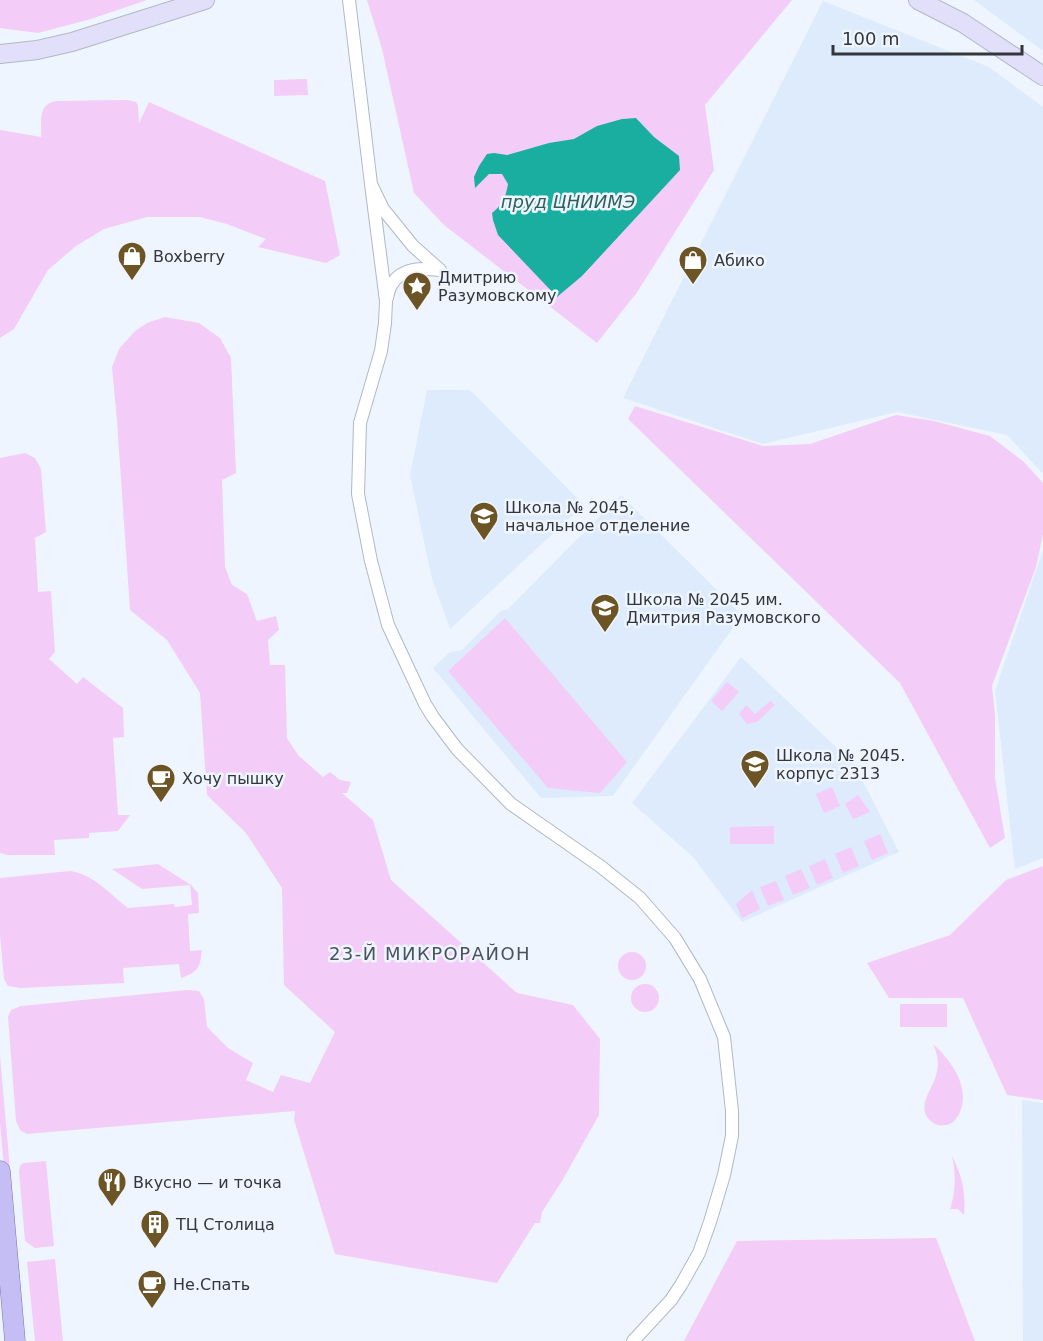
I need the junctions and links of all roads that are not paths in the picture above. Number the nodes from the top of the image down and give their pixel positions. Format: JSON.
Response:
{"nodes":[{"id":1,"x":205,"y":0,"type":"edge"},
{"id":2,"x":349,"y":0,"type":"edge"},
{"id":3,"x":918,"y":0,"type":"edge"},
{"id":4,"x":0,"y":54,"type":"edge"},
{"id":5,"x":1043,"y":76,"type":"edge"},
{"id":6,"x":371,"y":184,"type":"junction"},
{"id":7,"x":386,"y":301,"type":"junction"},
{"id":8,"x":0,"y":1171,"type":"edge"},
{"id":9,"x":15,"y":1341,"type":"edge"},
{"id":10,"x":633,"y":1341,"type":"edge"}],
"edges":[{"from":1,"to":4,"type":"street"},
{"from":2,"to":6,"type":"street"},
{"from":3,"to":5,"type":"street"},
{"from":6,"to":7,"type":"street"},
{"from":6,"to":7,"type":"street"},
{"from":7,"to":10,"type":"street"},
{"from":8,"to":9,"type":"main road"}]}
